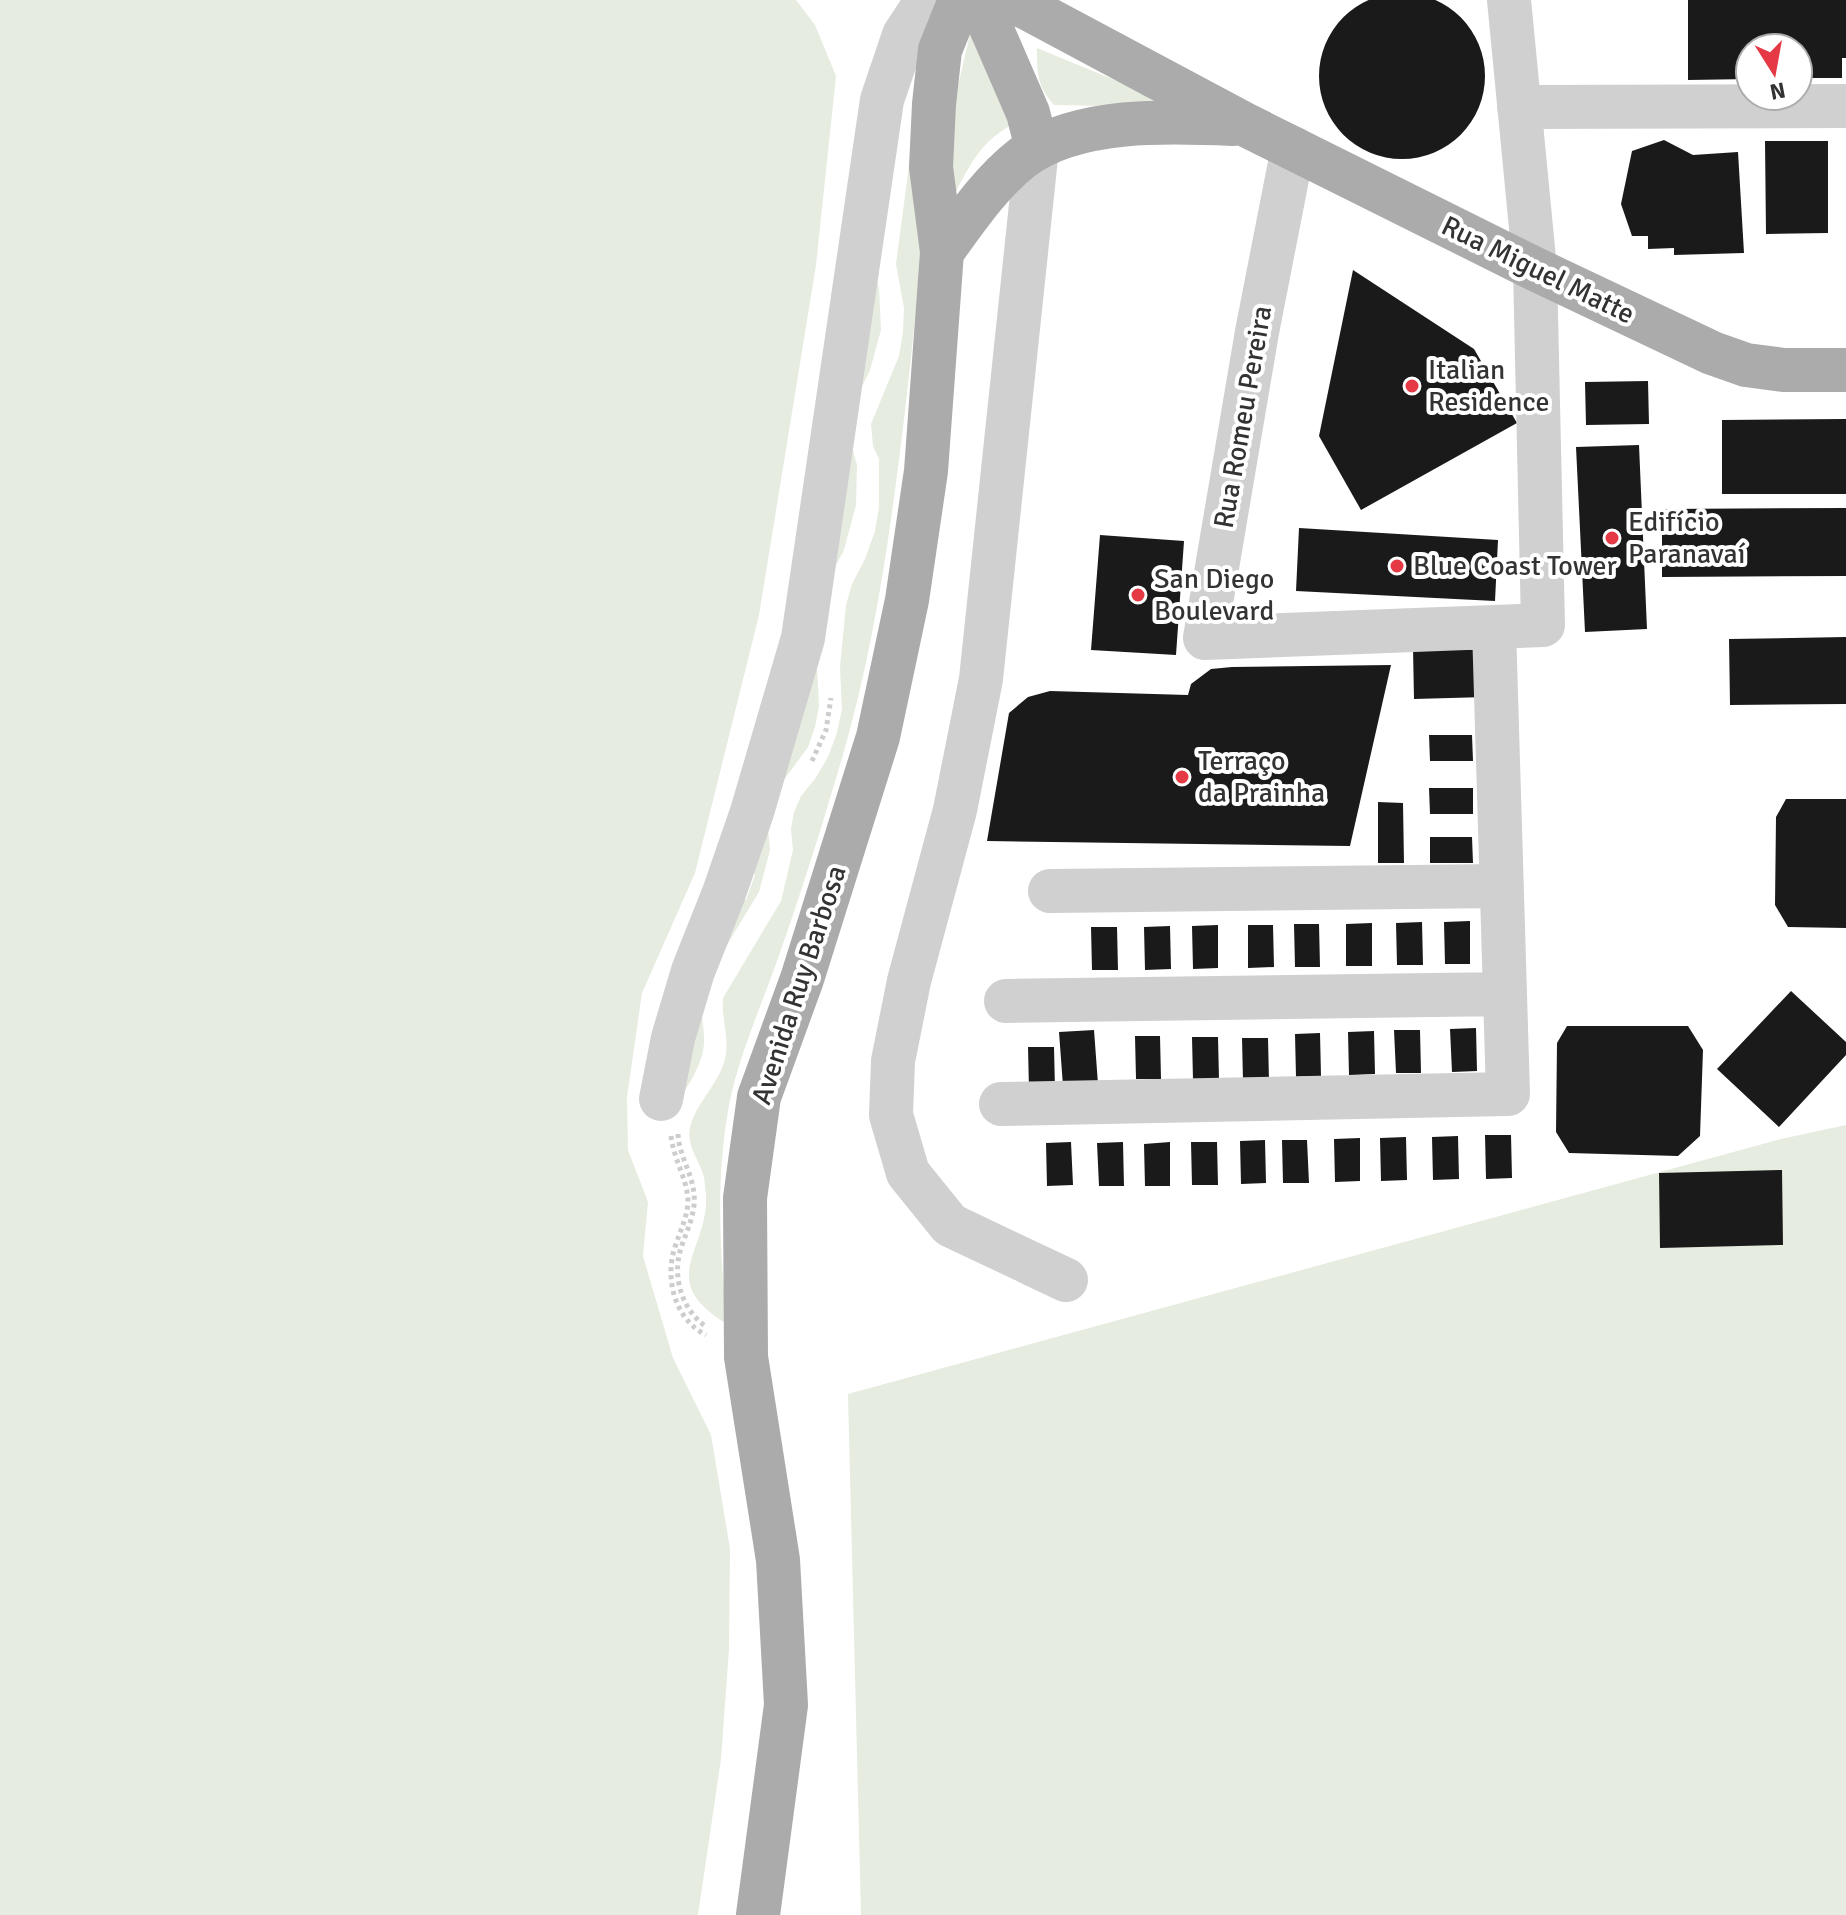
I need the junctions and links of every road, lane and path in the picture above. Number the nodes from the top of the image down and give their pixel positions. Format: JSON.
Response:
{"nodes":[{"id":1,"x":927,"y":0,"type":"edge"},
{"id":2,"x":960,"y":0,"type":"edge"},
{"id":3,"x":979,"y":0,"type":"edge"},
{"id":4,"x":1012,"y":0,"type":"edge"},
{"id":5,"x":1509,"y":0,"type":"edge"},
{"id":6,"x":1846,"y":106,"type":"edge"},
{"id":7,"x":1519,"y":107,"type":"junction"},
{"id":8,"x":1244,"y":124,"type":"junction"},
{"id":9,"x":1037,"y":148,"type":"junction"},
{"id":10,"x":1293,"y":148,"type":"junction"},
{"id":11,"x":942,"y":252,"type":"junction"},
{"id":12,"x":1535,"y":269,"type":"junction"},
{"id":13,"x":1846,"y":370,"type":"edge"},
{"id":14,"x":1494,"y":628,"type":"junction"},
{"id":15,"x":1502,"y":886,"type":"junction"},
{"id":16,"x":1050,"y":891,"type":"dead end"},
{"id":17,"x":1505,"y":994,"type":"junction"},
{"id":18,"x":1006,"y":1001,"type":"dead end"},
{"id":19,"x":661,"y":1099,"type":"dead end"},
{"id":20,"x":1001,"y":1104,"type":"dead end"},
{"id":21,"x":1066,"y":1280,"type":"dead end"},
{"id":22,"x":758,"y":1915,"type":"edge"}],
"edges":[{"from":1,"to":19,"type":"street"},
{"from":2,"to":11,"type":"main road","name":"Avenida Ruy Barbosa"},
{"from":3,"to":9,"type":"main road"},
{"from":4,"to":8,"type":"main road","name":"Rua Miguel Matte"},
{"from":5,"to":7,"type":"street"},
{"from":6,"to":7,"type":"street"},
{"from":7,"to":12,"type":"street"},
{"from":8,"to":9,"type":"main road","name":"Rua Miguel Matte"},
{"from":8,"to":10,"type":"main road","name":"Rua Miguel Matte"},
{"from":9,"to":11,"type":"main road"},
{"from":9,"to":21,"type":"street"},
{"from":10,"to":12,"type":"main road","name":"Rua Miguel Matte"},
{"from":10,"to":14,"type":"street","name":"Rua Romeu Pereira"},
{"from":11,"to":22,"type":"main road","name":"Avenida Ruy Barbosa"},
{"from":12,"to":13,"type":"main road","name":"Rua Miguel Matte"},
{"from":12,"to":14,"type":"street","name":"Rua Romeu Pereira"},
{"from":14,"to":15,"type":"street"},
{"from":15,"to":16,"type":"street"},
{"from":15,"to":17,"type":"street"},
{"from":17,"to":18,"type":"street"},
{"from":17,"to":20,"type":"street"}]}
